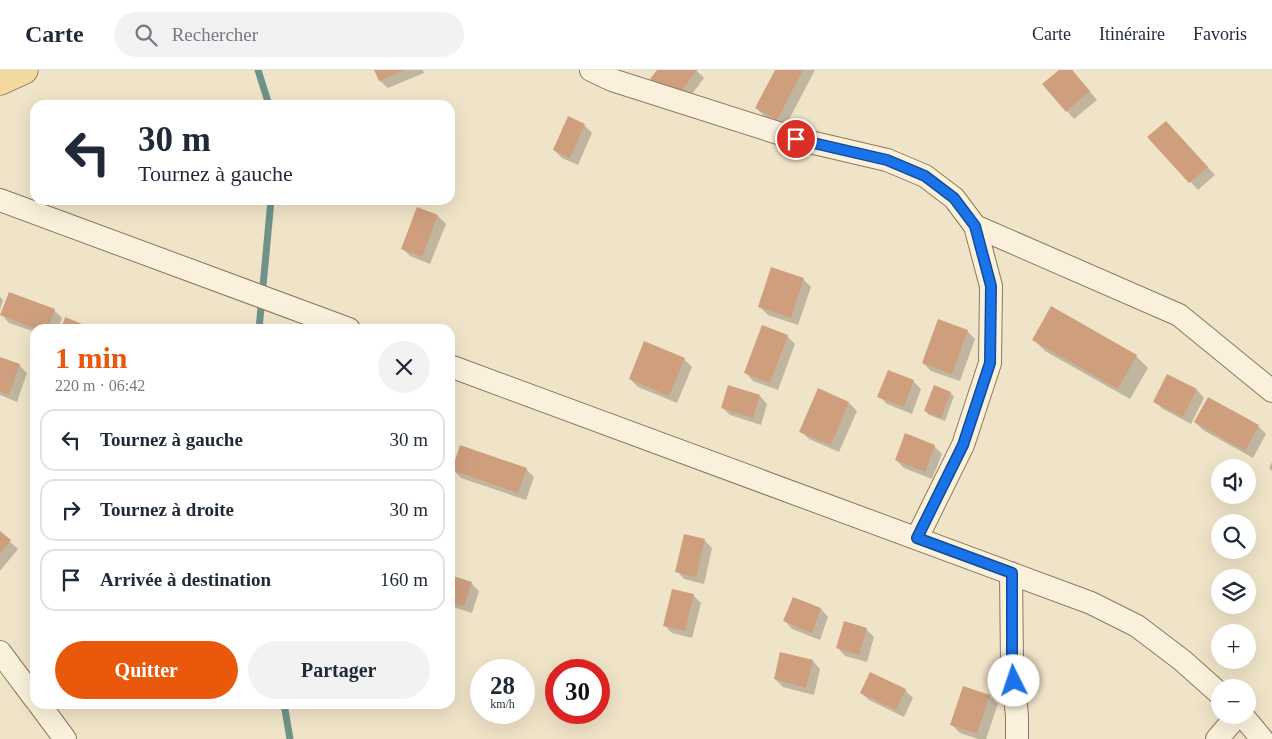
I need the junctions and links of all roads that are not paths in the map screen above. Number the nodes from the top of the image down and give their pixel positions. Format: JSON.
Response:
{"nodes":[{"id":1,"x":24,"y":70,"type":"edge"},
{"id":2,"x":591,"y":70,"type":"edge"},
{"id":3,"x":0,"y":80,"type":"edge"},
{"id":4,"x":0,"y":200,"type":"edge"},
{"id":5,"x":975,"y":226,"type":"junction"},
{"id":6,"x":335,"y":324,"type":"edge"},
{"id":7,"x":455,"y":368,"type":"edge"},
{"id":8,"x":1272,"y":391,"type":"edge"},
{"id":9,"x":917,"y":538,"type":"junction"},
{"id":10,"x":1012,"y":573,"type":"junction"},
{"id":11,"x":0,"y":652,"type":"edge"},
{"id":12,"x":1211,"y":686,"type":"edge"},
{"id":13,"x":30,"y":692,"type":"edge"},
{"id":14,"x":43,"y":709,"type":"edge"},
{"id":15,"x":1230,"y":724,"type":"edge"},
{"id":16,"x":1250,"y":724,"type":"edge"},
{"id":17,"x":64,"y":738,"type":"edge"},
{"id":18,"x":1017,"y":739,"type":"edge"},
{"id":19,"x":1217,"y":739,"type":"edge"},
{"id":20,"x":1262,"y":739,"type":"edge"}],
"edges":[{"from":1,"to":3,"type":"main road"},
{"from":2,"to":5,"type":"street"},
{"from":4,"to":6,"type":"street"},
{"from":5,"to":8,"type":"street"},
{"from":5,"to":9,"type":"street"},
{"from":7,"to":9,"type":"street"},
{"from":9,"to":10,"type":"street"},
{"from":10,"to":12,"type":"street"},
{"from":10,"to":18,"type":"street"},
{"from":11,"to":13,"type":"street"},
{"from":14,"to":17,"type":"street"},
{"from":15,"to":19,"type":"street"},
{"from":16,"to":20,"type":"street"}]}
